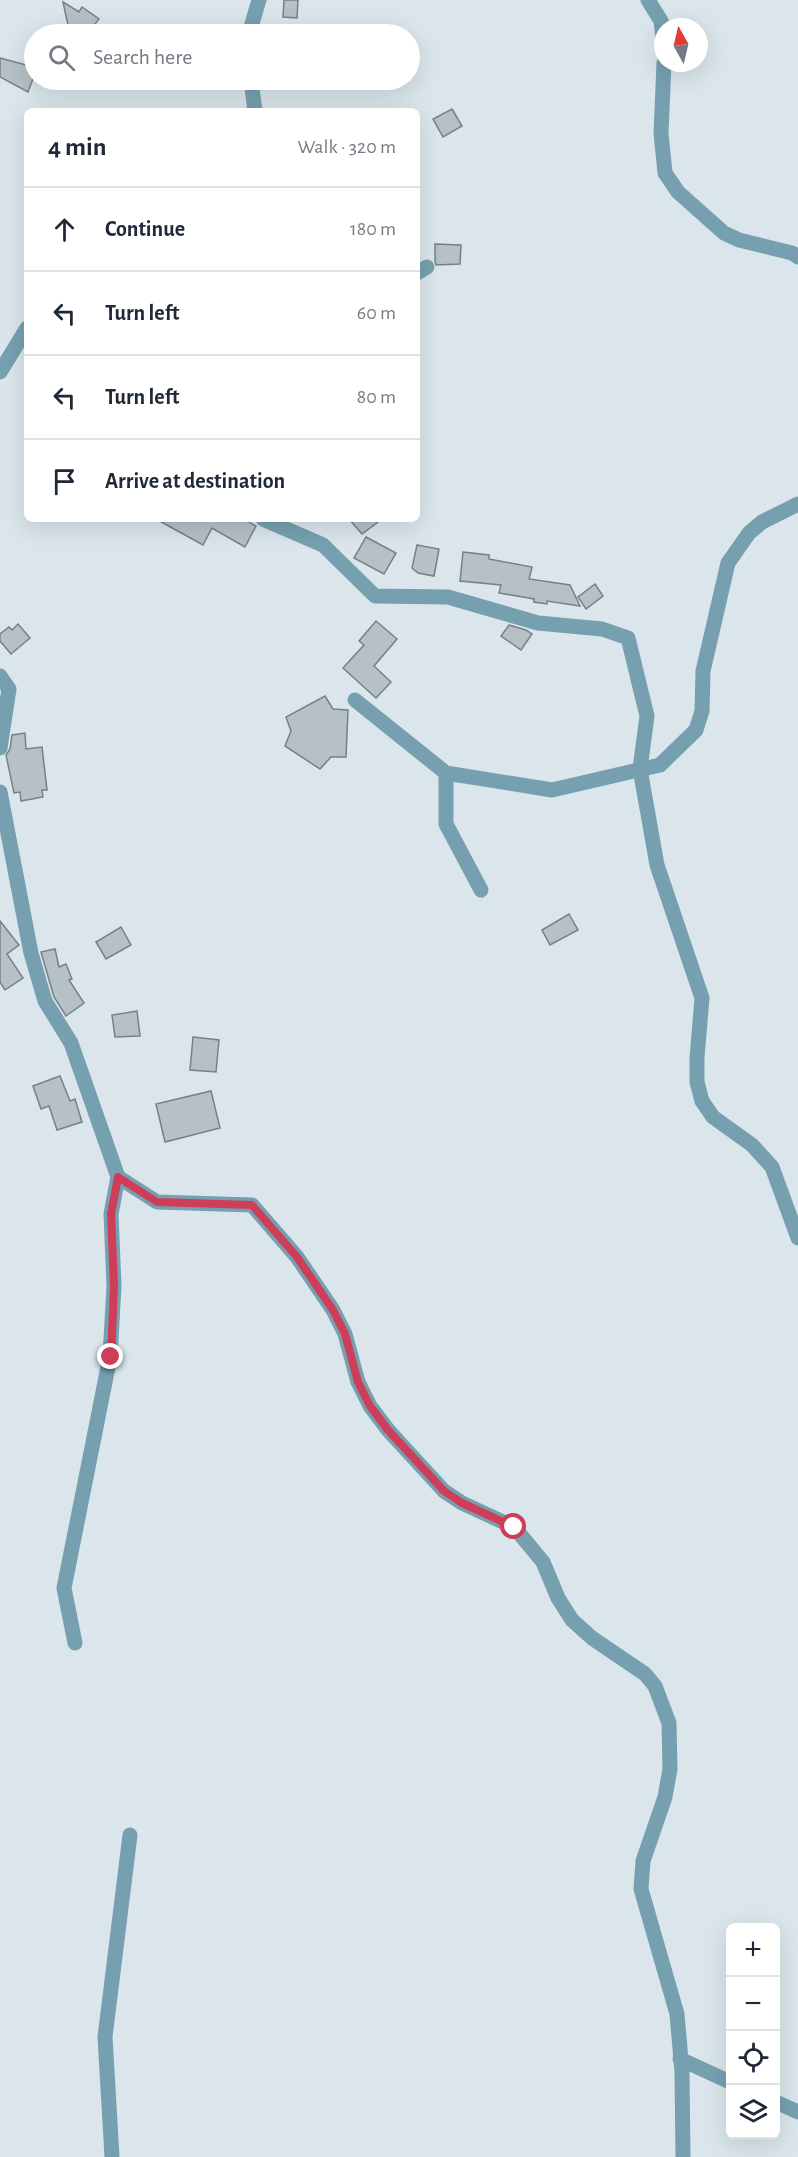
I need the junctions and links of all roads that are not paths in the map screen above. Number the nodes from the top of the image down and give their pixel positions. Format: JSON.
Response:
{"nodes":[{"id":1,"x":259,"y":0,"type":"edge"},
{"id":2,"x":648,"y":0,"type":"edge"},
{"id":3,"x":659,"y":18,"type":"edge"},
{"id":4,"x":252,"y":24,"type":"edge"},
{"id":5,"x":664,"y":72,"type":"edge"},
{"id":6,"x":252,"y":90,"type":"edge"},
{"id":7,"x":255,"y":108,"type":"edge"},
{"id":8,"x":798,"y":258,"type":"edge"},
{"id":9,"x":24,"y":333,"type":"edge"},
{"id":10,"x":0,"y":372,"type":"edge"},
{"id":11,"x":798,"y":504,"type":"edge"},
{"id":12,"x":270,"y":522,"type":"edge"},
{"id":13,"x":0,"y":676,"type":"edge"},
{"id":14,"x":355,"y":700,"type":"dead end"},
{"id":15,"x":0,"y":748,"type":"edge"},
{"id":16,"x":640,"y":769,"type":"junction"},
{"id":17,"x":446,"y":773,"type":"junction"},
{"id":18,"x":0,"y":792,"type":"edge"},
{"id":19,"x":481,"y":890,"type":"dead end"},
{"id":20,"x":118,"y":1177,"type":"junction"},
{"id":21,"x":798,"y":1238,"type":"edge"},
{"id":22,"x":75,"y":1643,"type":"dead end"},
{"id":23,"x":130,"y":1835,"type":"dead end"},
{"id":24,"x":680,"y":2059,"type":"junction"},
{"id":25,"x":726,"y":2080,"type":"edge"},
{"id":26,"x":780,"y":2104,"type":"edge"},
{"id":27,"x":798,"y":2112,"type":"edge"},
{"id":28,"x":112,"y":2157,"type":"edge"},
{"id":29,"x":683,"y":2157,"type":"edge"}],
"edges":[{"from":1,"to":4,"type":"street"},
{"from":2,"to":3,"type":"street"},
{"from":5,"to":8,"type":"street"},
{"from":6,"to":7,"type":"street"},
{"from":9,"to":10,"type":"street"},
{"from":11,"to":16,"type":"street"},
{"from":12,"to":16,"type":"street"},
{"from":13,"to":15,"type":"street"},
{"from":14,"to":17,"type":"street"},
{"from":16,"to":17,"type":"street"},
{"from":16,"to":21,"type":"street"},
{"from":17,"to":19,"type":"street"},
{"from":18,"to":20,"type":"street"},
{"from":20,"to":22,"type":"street"},
{"from":20,"to":24,"type":"street"},
{"from":23,"to":28,"type":"street"},
{"from":24,"to":25,"type":"street"},
{"from":24,"to":29,"type":"street"},
{"from":26,"to":27,"type":"street"}]}
